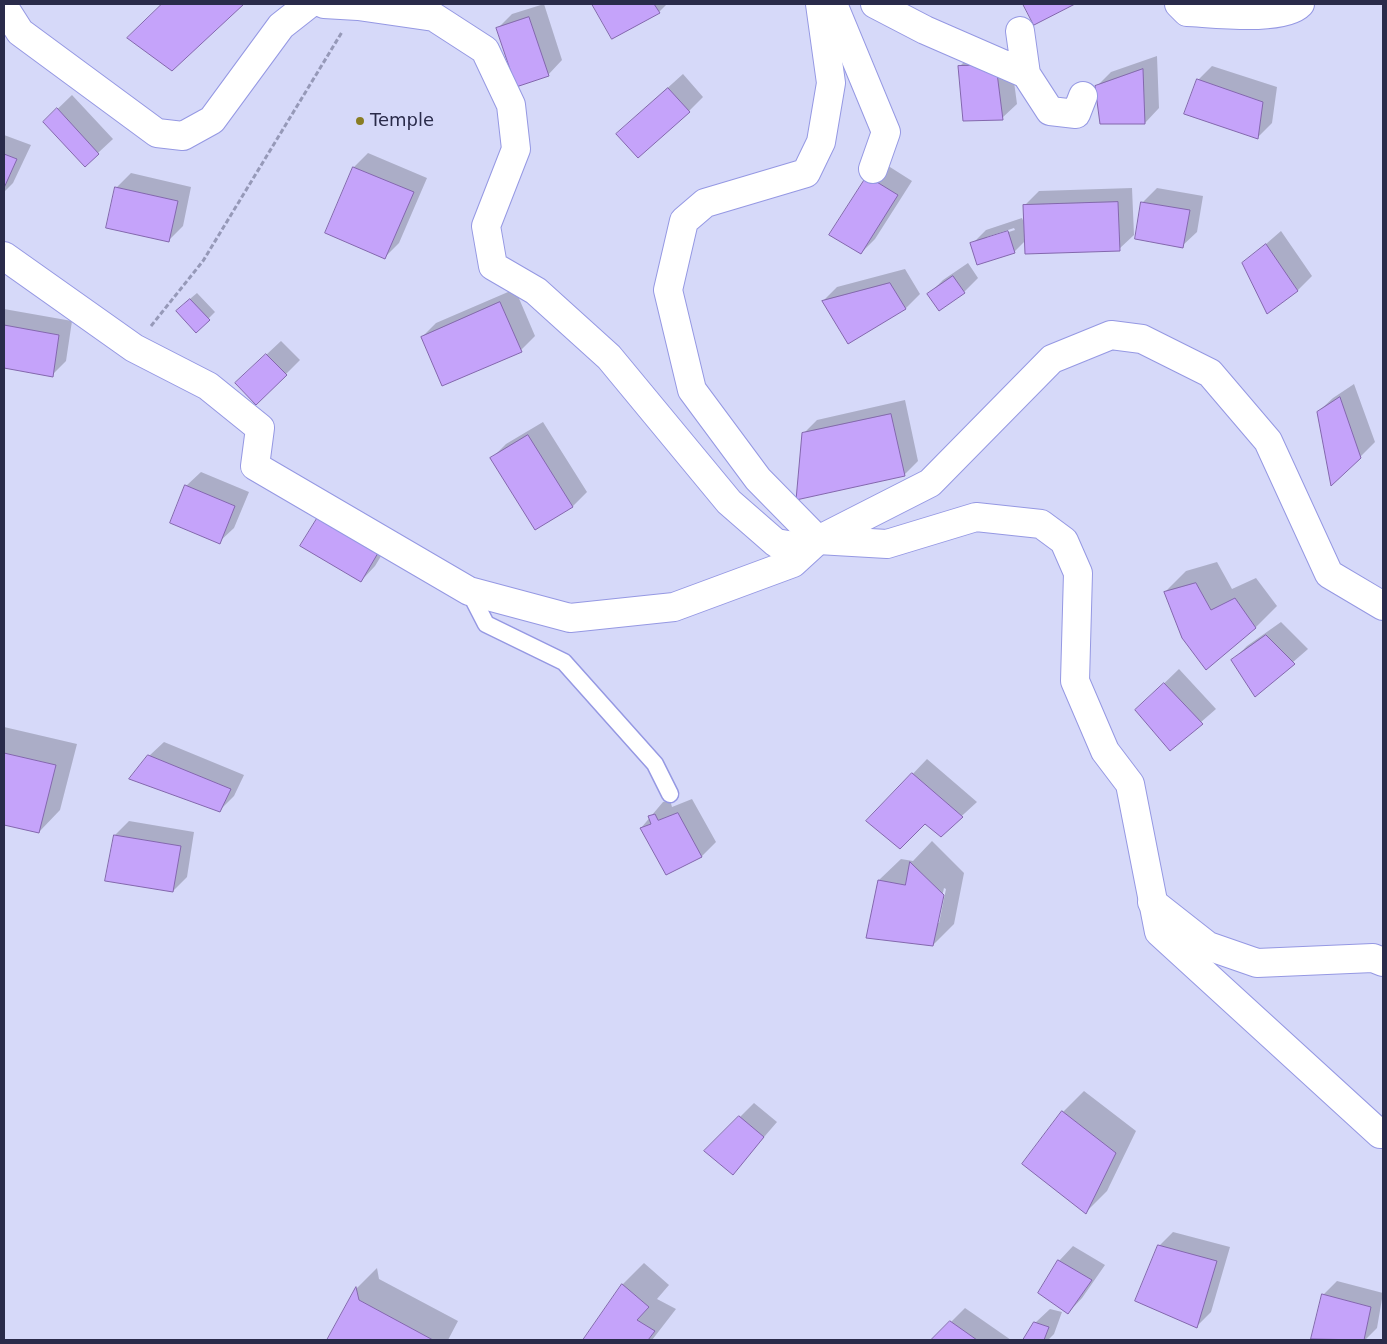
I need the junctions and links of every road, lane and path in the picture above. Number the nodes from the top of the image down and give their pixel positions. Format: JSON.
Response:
{"nodes":[{"id":1,"x":309,"y":4,"type":"edge"},
{"id":2,"x":324,"y":4,"type":"edge"},
{"id":3,"x":820,"y":4,"type":"edge"},
{"id":4,"x":833,"y":4,"type":"edge"},
{"id":5,"x":875,"y":4,"type":"edge"},
{"id":6,"x":1179,"y":4,"type":"edge"},
{"id":7,"x":1300,"y":4,"type":"edge"},
{"id":8,"x":358,"y":6,"type":"junction"},
{"id":9,"x":4,"y":7,"type":"edge"},
{"id":10,"x":1020,"y":30,"type":"dead end"},
{"id":11,"x":1026,"y":74,"type":"junction"},
{"id":12,"x":1083,"y":96,"type":"dead end"},
{"id":13,"x":873,"y":169,"type":"dead end"},
{"id":14,"x":4,"y":256,"type":"edge"},
{"id":15,"x":134,"y":348,"type":"junction"},
{"id":16,"x":818,"y":540,"type":"junction"},
{"id":17,"x":469,"y":591,"type":"junction"},
{"id":18,"x":1383,"y":606,"type":"edge"},
{"id":19,"x":670,"y":794,"type":"dead end"},
{"id":20,"x":1152,"y":902,"type":"junction"},
{"id":21,"x":1383,"y":962,"type":"edge"},
{"id":22,"x":1383,"y":1134,"type":"edge"}],
"edges":[{"from":1,"to":9,"type":"street"},
{"from":2,"to":8,"type":"street"},
{"from":3,"to":16,"type":"street"},
{"from":4,"to":13,"type":"street"},
{"from":5,"to":11,"type":"street"},
{"from":6,"to":7,"type":"street"},
{"from":8,"to":15,"type":"path"},
{"from":8,"to":16,"type":"street"},
{"from":10,"to":11,"type":"street"},
{"from":11,"to":12,"type":"street"},
{"from":14,"to":15,"type":"street"},
{"from":15,"to":17,"type":"street"},
{"from":16,"to":17,"type":"street"},
{"from":16,"to":18,"type":"street"},
{"from":16,"to":20,"type":"street"},
{"from":17,"to":19,"type":"lane"},
{"from":20,"to":21,"type":"street"},
{"from":20,"to":22,"type":"street"}]}
